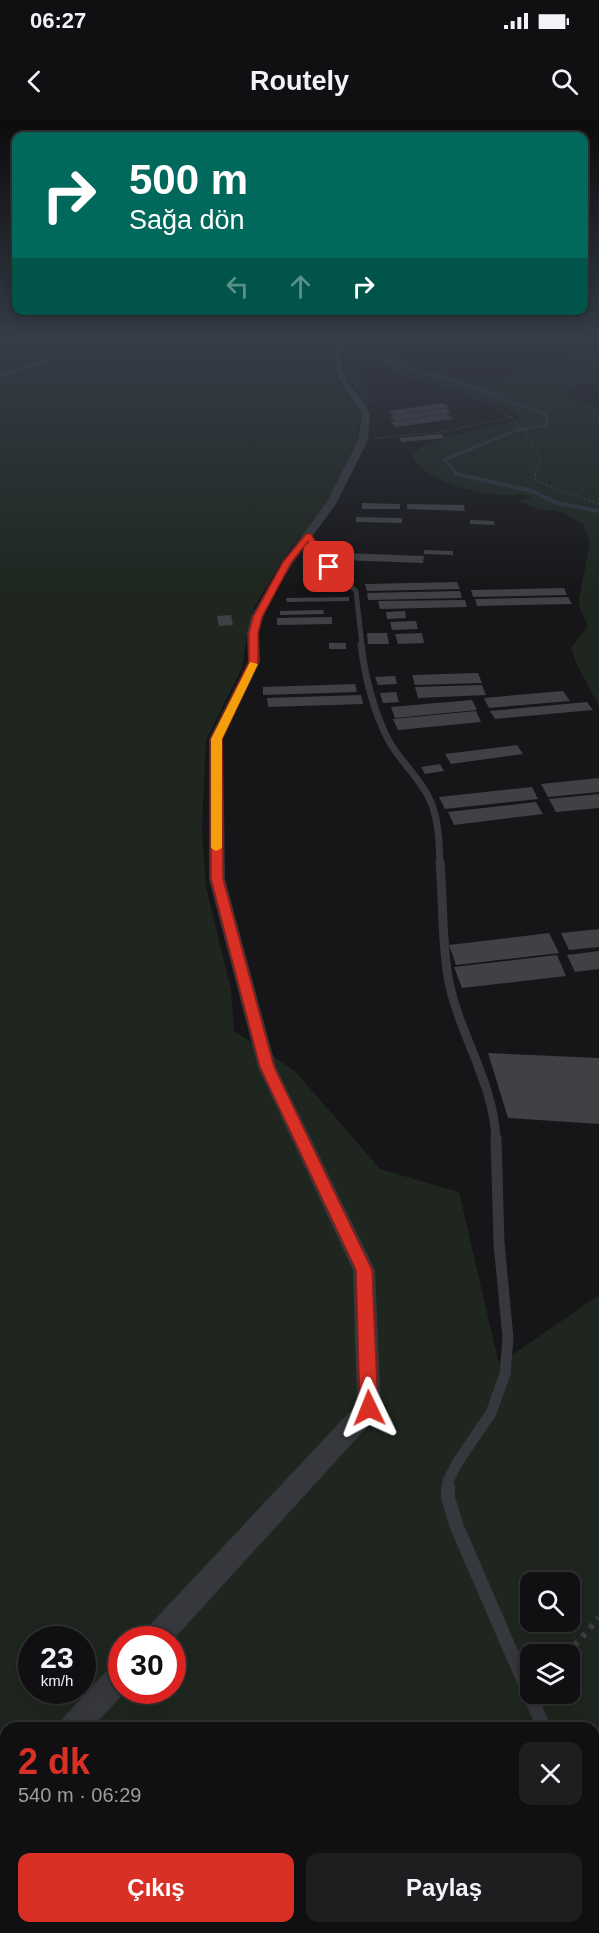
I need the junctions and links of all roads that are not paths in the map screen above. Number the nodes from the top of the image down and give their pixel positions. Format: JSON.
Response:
{"nodes":[{"id":1,"x":365,"y":424,"type":"edge"},
{"id":2,"x":309,"y":536,"type":"junction"},
{"id":3,"x":168,"y":1626,"type":"edge"},
{"id":4,"x":108,"y":1691,"type":"edge"},
{"id":5,"x":79,"y":1722,"type":"edge"},
{"id":6,"x":541,"y":1722,"type":"edge"}],
"edges":[{"from":1,"to":2,"type":"street"},
{"from":2,"to":3,"type":"street"},
{"from":2,"to":6,"type":"lane"},
{"from":4,"to":5,"type":"street"}]}
